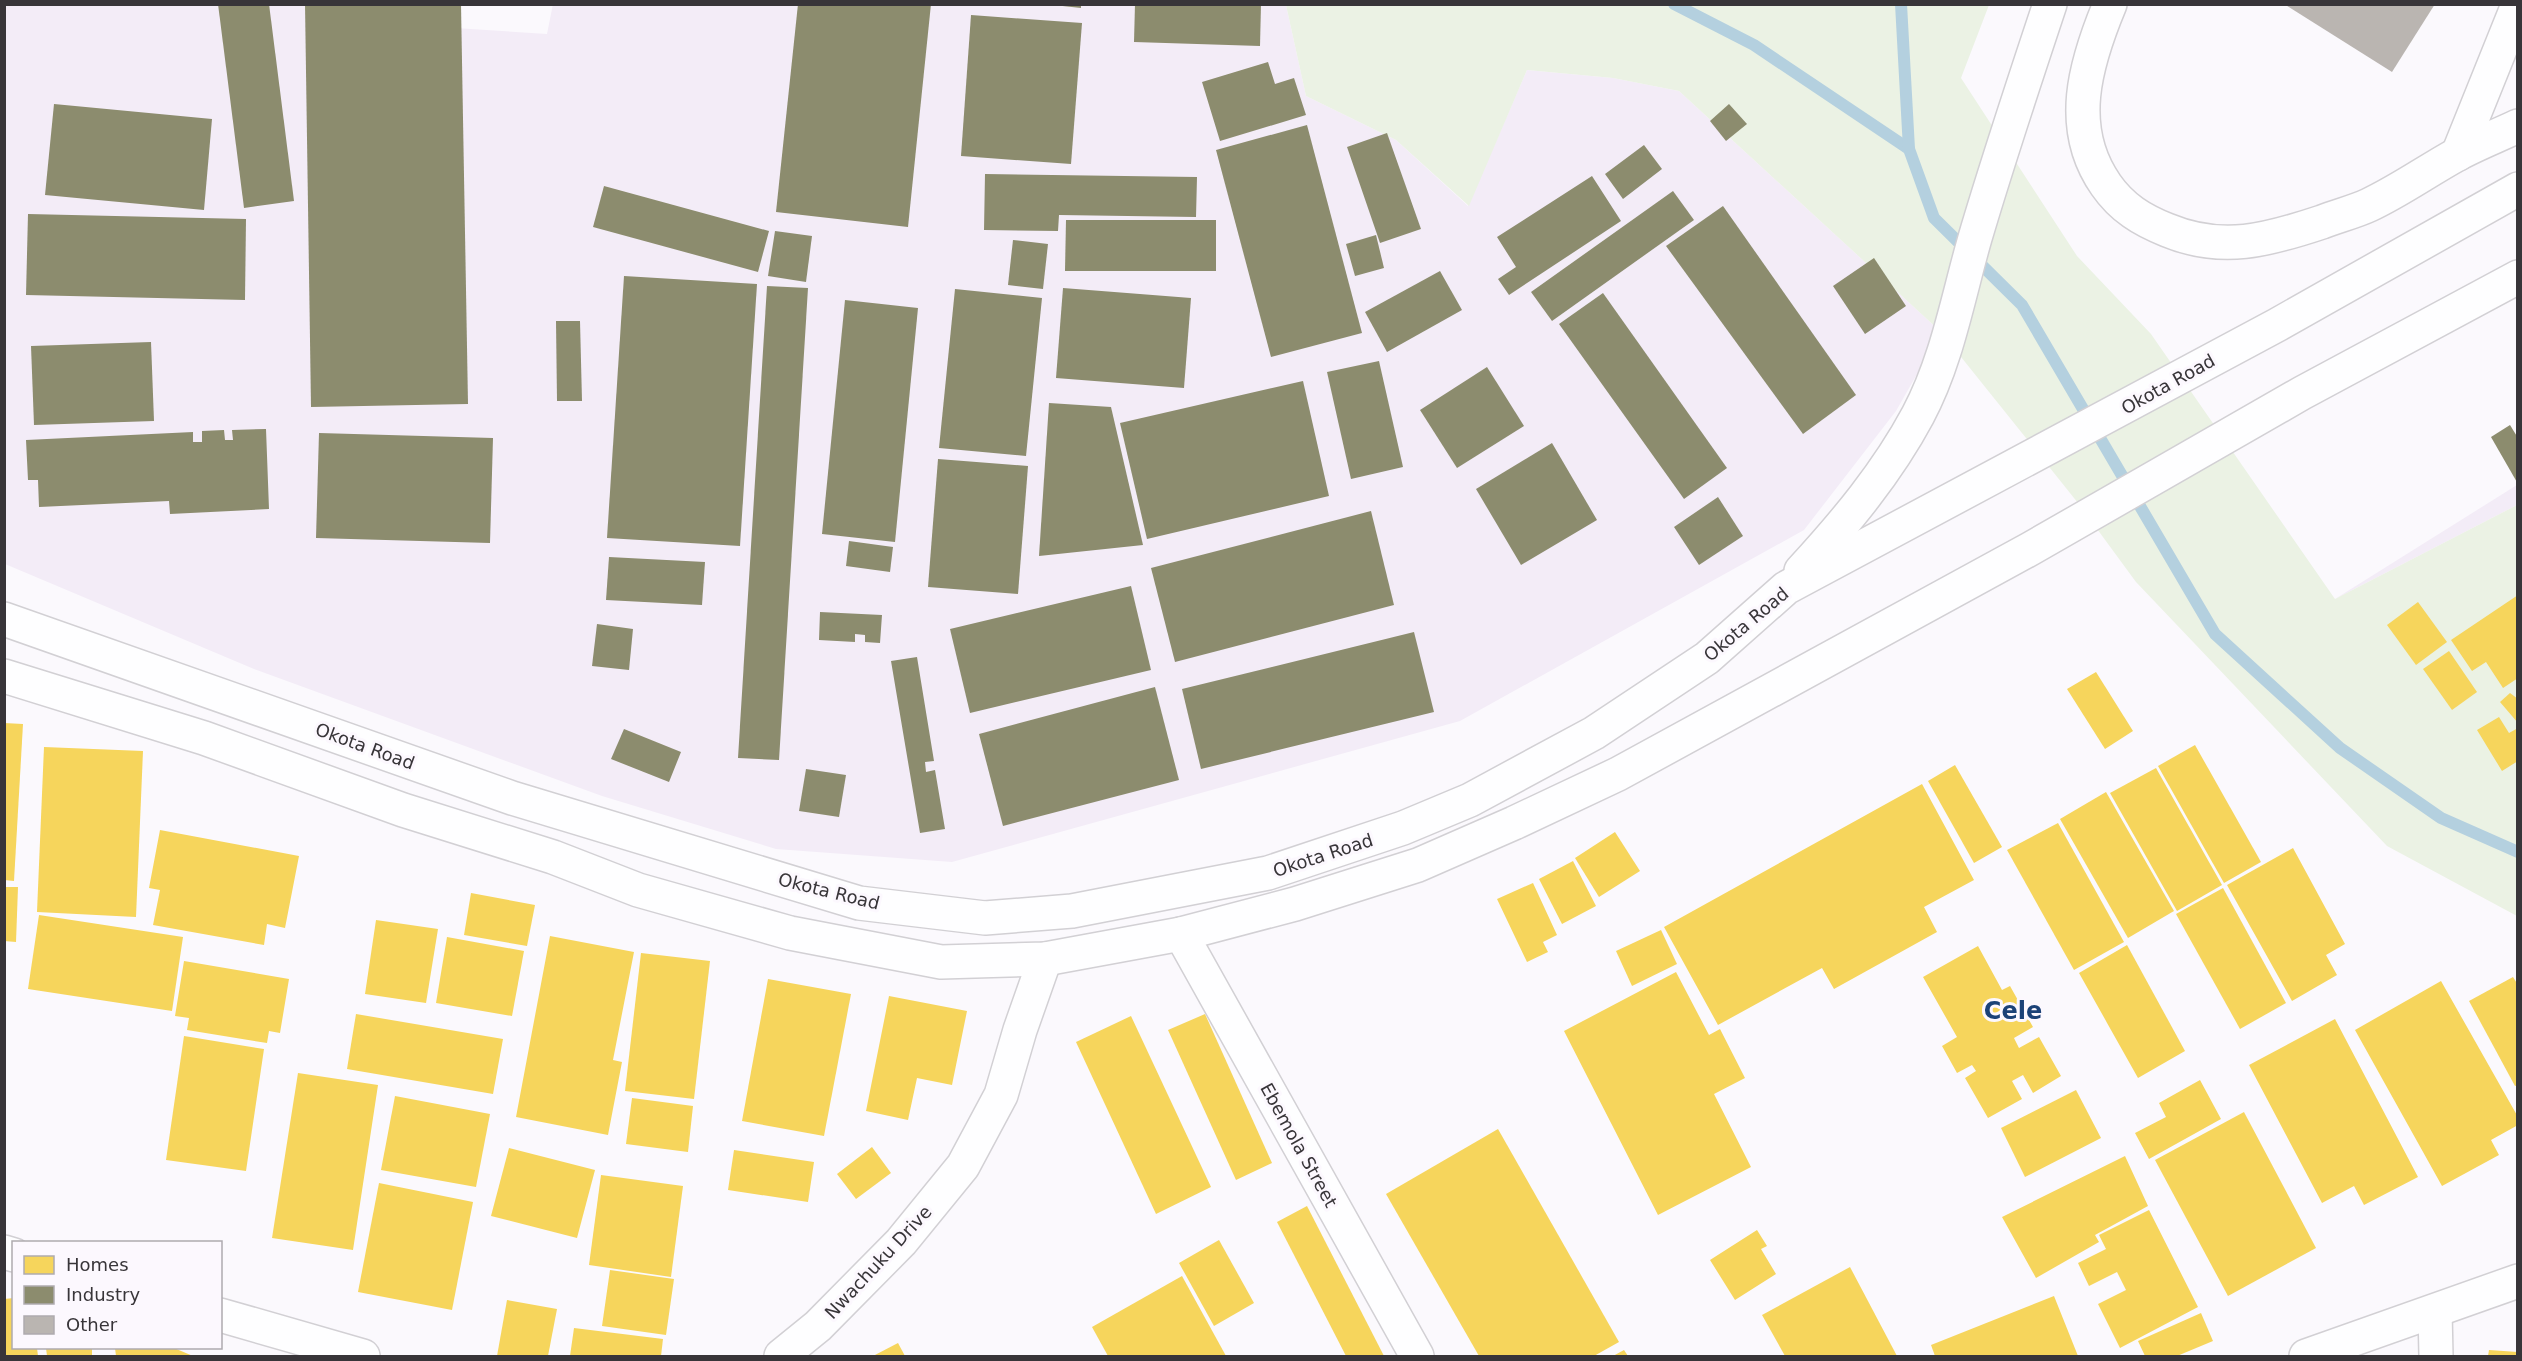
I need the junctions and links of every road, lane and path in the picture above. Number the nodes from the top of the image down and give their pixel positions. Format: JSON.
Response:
{"nodes":[{"id":1,"x":2050,"y":4,"type":"edge"},
{"id":2,"x":2110,"y":4,"type":"edge"},
{"id":3,"x":2517,"y":5,"type":"edge"},
{"id":4,"x":2517,"y":126,"type":"edge"},
{"id":5,"x":2458,"y":154,"type":"junction"},
{"id":6,"x":2517,"y":189,"type":"edge"},
{"id":7,"x":2517,"y":277,"type":"edge"},
{"id":8,"x":1786,"y":588,"type":"junction"},
{"id":9,"x":4,"y":619,"type":"edge"},
{"id":10,"x":4,"y":676,"type":"edge"},
{"id":11,"x":217,"y":694,"type":"junction"},
{"id":12,"x":1594,"y":733,"type":"junction"},
{"id":13,"x":204,"y":738,"type":"junction"},
{"id":14,"x":1618,"y":774,"type":"junction"},
{"id":15,"x":1181,"y":934,"type":"junction"},
{"id":16,"x":1045,"y":959,"type":"junction"},
{"id":17,"x":2517,"y":1281,"type":"edge"},
{"id":18,"x":2435,"y":1311,"type":"junction"},
{"id":19,"x":222,"y":1316,"type":"edge"},
{"id":20,"x":363,"y":1356,"type":"edge"},
{"id":21,"x":781,"y":1356,"type":"edge"},
{"id":22,"x":1417,"y":1356,"type":"edge"},
{"id":23,"x":2306,"y":1356,"type":"edge"},
{"id":24,"x":2436,"y":1356,"type":"edge"}],
"edges":[{"from":1,"to":8,"type":"main road"},
{"from":2,"to":5,"type":"main road"},
{"from":3,"to":5,"type":"main road"},
{"from":4,"to":5,"type":"main road"},
{"from":6,"to":8,"type":"main road","name":"Okota Road"},
{"from":7,"to":14,"type":"main road","name":"Okota Road"},
{"from":8,"to":12,"type":"main road","name":"Okota Road"},
{"from":9,"to":11,"type":"main road","name":"Okota Road"},
{"from":10,"to":13,"type":"main road","name":"Okota Road"},
{"from":11,"to":12,"type":"main road","name":"Okota Road"},
{"from":11,"to":13,"type":"main road"},
{"from":12,"to":14,"type":"main road"},
{"from":13,"to":16,"type":"main road","name":"Okota Road"},
{"from":14,"to":15,"type":"main road","name":"Okota Road"},
{"from":15,"to":16,"type":"main road","name":"Okota Road"},
{"from":15,"to":22,"type":"main road","name":"Ebemola Street"},
{"from":16,"to":21,"type":"main road","name":"Nwachuku Drive"},
{"from":17,"to":18,"type":"main road"},
{"from":18,"to":23,"type":"main road"},
{"from":18,"to":24,"type":"main road"},
{"from":19,"to":20,"type":"main road"}]}
